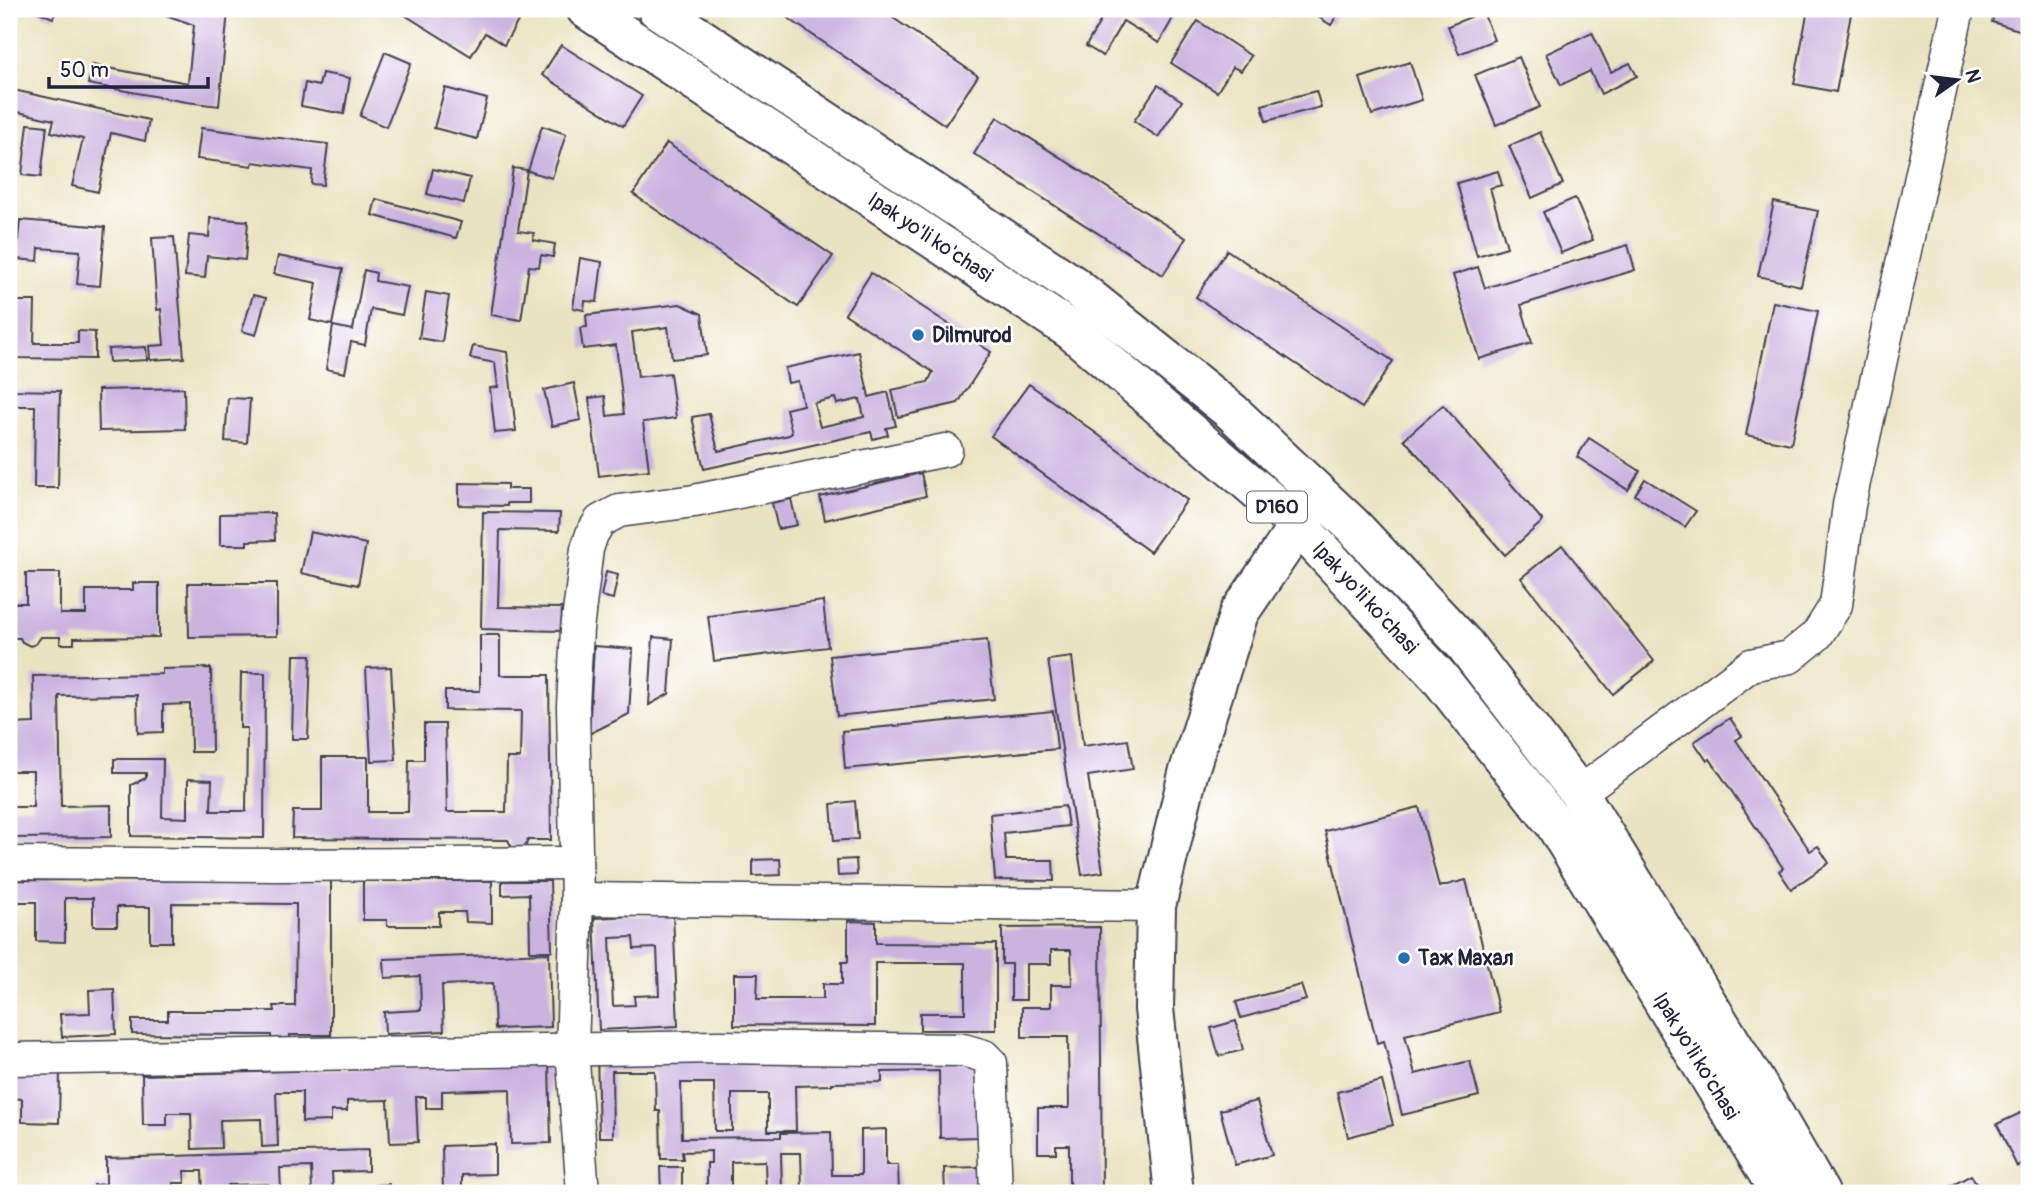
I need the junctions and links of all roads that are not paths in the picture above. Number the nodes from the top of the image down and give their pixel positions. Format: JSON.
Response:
{"nodes":[{"id":1,"x":586,"y":9,"type":"edge"},
{"id":2,"x":657,"y":9,"type":"edge"},
{"id":3,"x":1958,"y":9,"type":"edge"},
{"id":4,"x":946,"y":450,"type":"dead end"},
{"id":5,"x":1309,"y":510,"type":"junction"},
{"id":6,"x":1579,"y":793,"type":"junction"},
{"id":7,"x":9,"y":863,"type":"edge"},
{"id":8,"x":575,"y":863,"type":"junction"},
{"id":9,"x":577,"y":899,"type":"junction"},
{"id":10,"x":1156,"y":906,"type":"junction"},
{"id":11,"x":572,"y":1049,"type":"junction"},
{"id":12,"x":9,"y":1059,"type":"edge"},
{"id":13,"x":583,"y":1193,"type":"edge"},
{"id":14,"x":996,"y":1193,"type":"edge"},
{"id":15,"x":1174,"y":1193,"type":"edge"},
{"id":16,"x":1780,"y":1193,"type":"edge"},
{"id":17,"x":1820,"y":1193,"type":"edge"}],
"edges":[{"from":1,"to":5,"type":"main road","name":"Ipak yo'li ko'chasi","number":"D160"},
{"from":2,"to":5,"type":"main road","name":"Ipak yo'li ko'chasi","number":"D160"},
{"from":3,"to":6,"type":"street"},
{"from":4,"to":8,"type":"street"},
{"from":5,"to":6,"type":"main road","name":"Ipak yo'li ko'chasi","number":"D160"},
{"from":5,"to":10,"type":"main road"},
{"from":5,"to":16,"type":"main road","name":"Ipak yo'li ko'chasi","number":"D160"},
{"from":6,"to":17,"type":"main road","name":"Ipak yo'li ko'chasi","number":"D160"},
{"from":7,"to":8,"type":"street"},
{"from":8,"to":9,"type":"street"},
{"from":9,"to":10,"type":"street"},
{"from":9,"to":11,"type":"street"},
{"from":10,"to":15,"type":"main road"},
{"from":11,"to":12,"type":"street"},
{"from":11,"to":13,"type":"street"},
{"from":11,"to":14,"type":"street"}]}
